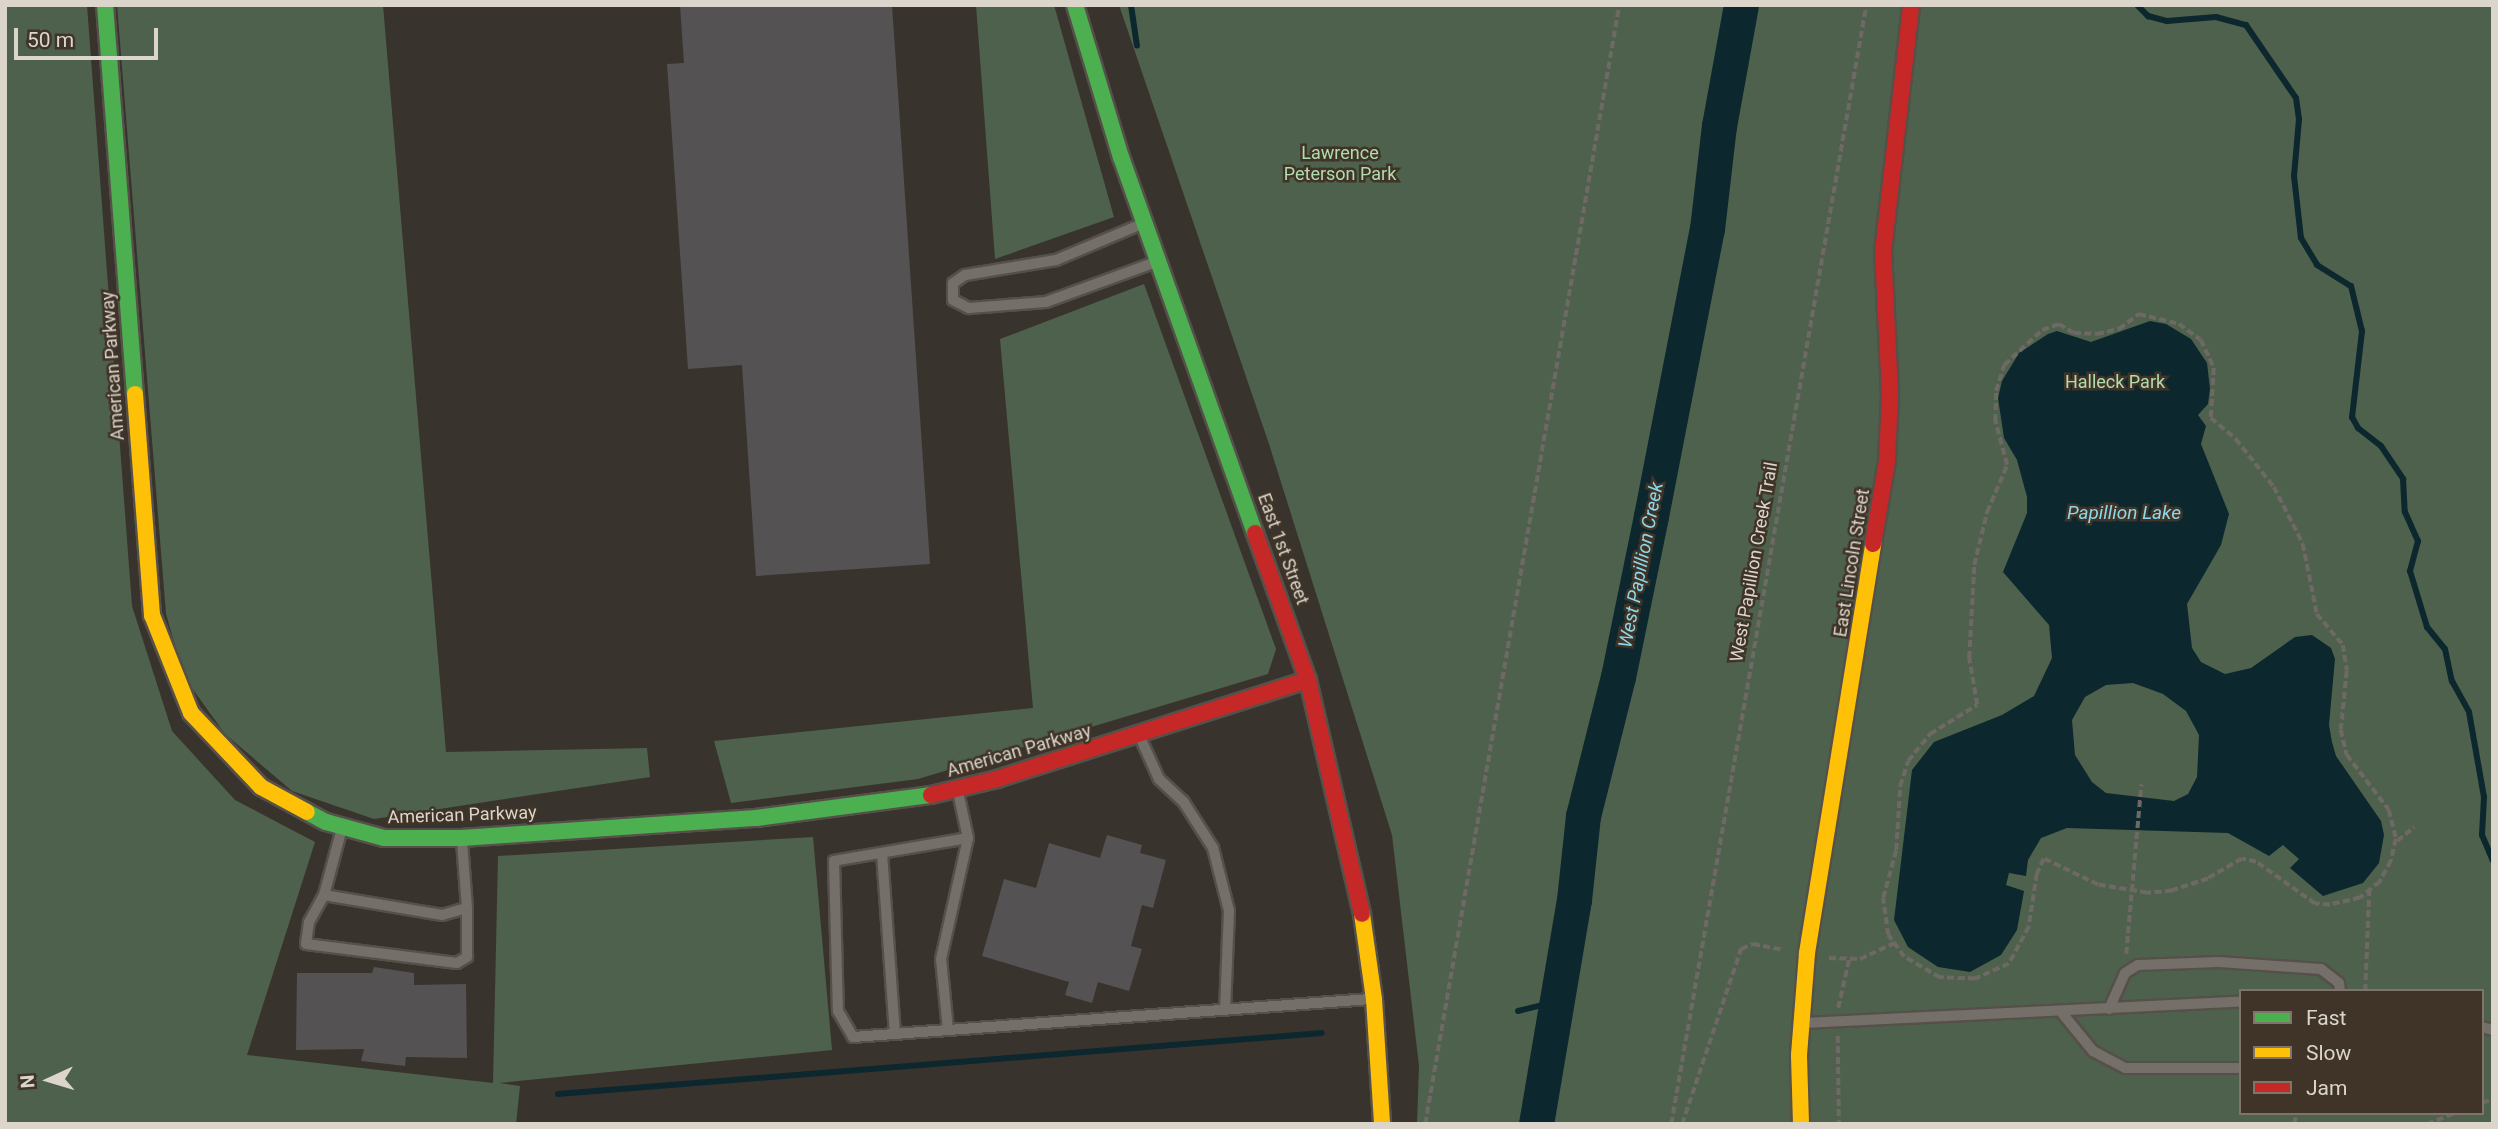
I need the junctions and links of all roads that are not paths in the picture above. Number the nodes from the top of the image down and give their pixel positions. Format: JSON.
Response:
{"nodes":[{"id":1,"x":105,"y":5,"type":"edge"},
{"id":2,"x":1075,"y":5,"type":"edge"},
{"id":3,"x":1911,"y":5,"type":"edge"},
{"id":4,"x":1146,"y":222,"type":"junction"},
{"id":5,"x":1159,"y":261,"type":"junction"},
{"id":6,"x":1308,"y":680,"type":"junction"},
{"id":7,"x":1139,"y":737,"type":"junction"},
{"id":8,"x":957,"y":789,"type":"junction"},
{"id":9,"x":342,"y":826,"type":"junction"},
{"id":10,"x":462,"y":838,"type":"junction"},
{"id":11,"x":968,"y":838,"type":"junction"},
{"id":12,"x":882,"y":853,"type":"junction"},
{"id":13,"x":324,"y":895,"type":"junction"},
{"id":14,"x":467,"y":908,"type":"junction"},
{"id":15,"x":2340,"y":989,"type":"edge"},
{"id":16,"x":1374,"y":999,"type":"junction"},
{"id":17,"x":2239,"y":1002,"type":"edge"},
{"id":18,"x":2109,"y":1009,"type":"junction"},
{"id":19,"x":1225,"y":1010,"type":"junction"},
{"id":20,"x":2062,"y":1013,"type":"junction"},
{"id":21,"x":1801,"y":1023,"type":"junction"},
{"id":22,"x":948,"y":1030,"type":"junction"},
{"id":23,"x":895,"y":1034,"type":"junction"},
{"id":24,"x":2239,"y":1068,"type":"edge"},
{"id":25,"x":1382,"y":1124,"type":"edge"},
{"id":26,"x":1801,"y":1124,"type":"edge"}],
"edges":[{"from":1,"to":9,"type":"street","name":"American Parkway"},
{"from":2,"to":4,"type":"street","name":"East 1st Street"},
{"from":3,"to":21,"type":"street","name":"East Lincoln Street"},
{"from":4,"to":5,"type":"street","name":"East 1st Street"},
{"from":4,"to":5,"type":"lane"},
{"from":5,"to":6,"type":"street","name":"East 1st Street"},
{"from":6,"to":7,"type":"street","name":"American Parkway"},
{"from":6,"to":16,"type":"street","name":"East 1st Street"},
{"from":7,"to":8,"type":"street","name":"American Parkway"},
{"from":7,"to":19,"type":"lane"},
{"from":8,"to":10,"type":"street","name":"American Parkway"},
{"from":8,"to":11,"type":"lane"},
{"from":9,"to":10,"type":"street","name":"American Parkway"},
{"from":9,"to":13,"type":"lane"},
{"from":10,"to":14,"type":"lane"},
{"from":11,"to":12,"type":"lane"},
{"from":11,"to":22,"type":"lane"},
{"from":12,"to":23,"type":"lane"},
{"from":12,"to":23,"type":"lane"},
{"from":13,"to":14,"type":"lane"},
{"from":13,"to":14,"type":"lane"},
{"from":15,"to":18,"type":"lane"},
{"from":16,"to":19,"type":"lane"},
{"from":16,"to":25,"type":"street","name":"East 1st Street"},
{"from":17,"to":18,"type":"lane"},
{"from":18,"to":20,"type":"lane"},
{"from":19,"to":22,"type":"lane"},
{"from":20,"to":21,"type":"lane"},
{"from":20,"to":24,"type":"lane"},
{"from":21,"to":26,"type":"street","name":"East Lincoln Street"},
{"from":22,"to":23,"type":"lane"}]}
